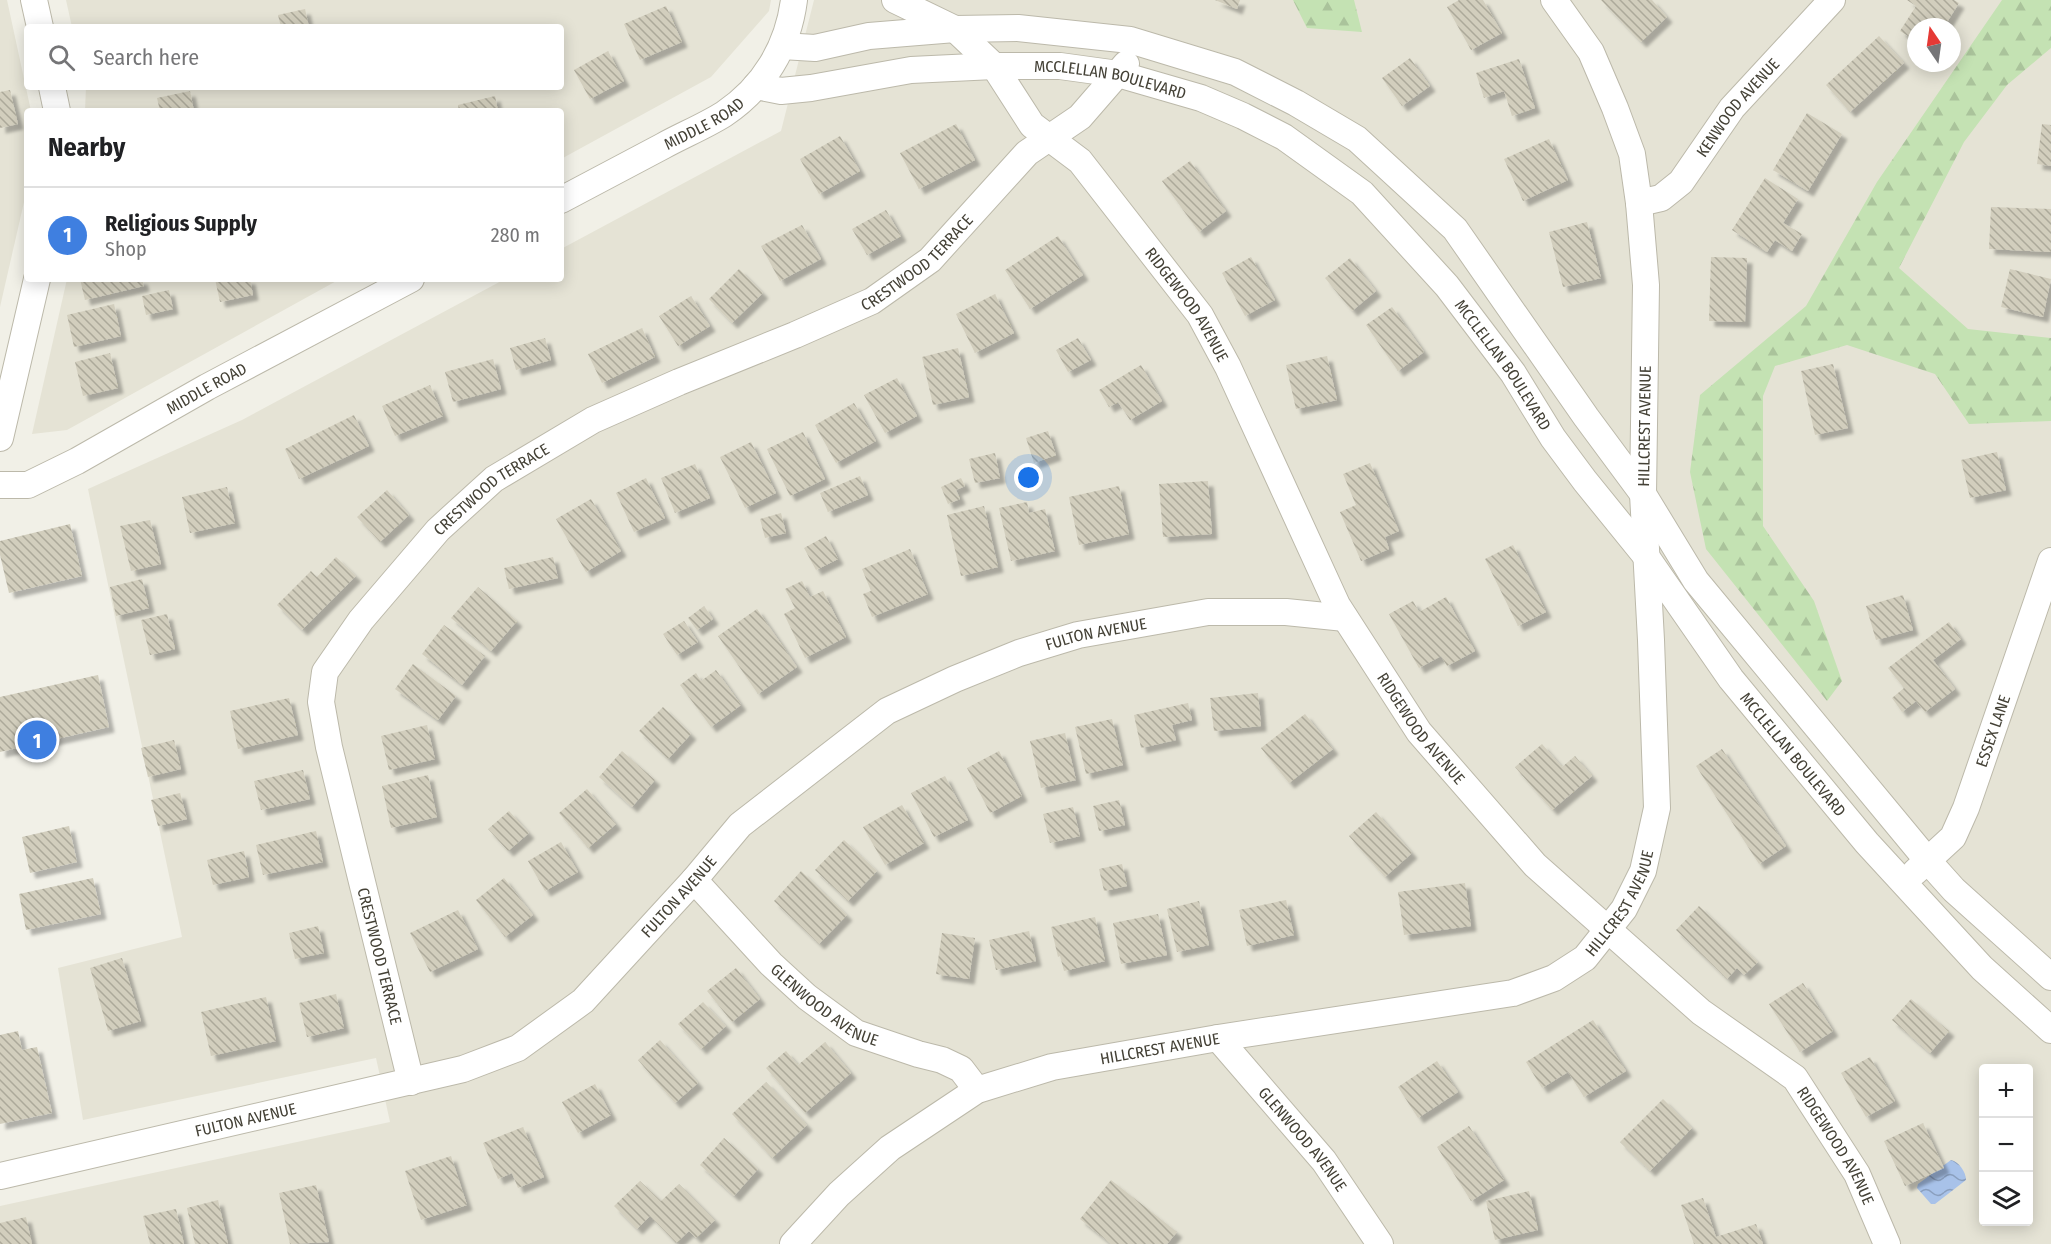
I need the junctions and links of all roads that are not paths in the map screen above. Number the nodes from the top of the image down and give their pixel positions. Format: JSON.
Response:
{"nodes":[{"id":1,"x":34,"y":0,"type":"edge"},
{"id":2,"x":794,"y":0,"type":"edge"},
{"id":3,"x":895,"y":0,"type":"edge"},
{"id":4,"x":1554,"y":0,"type":"edge"},
{"id":5,"x":1832,"y":0,"type":"edge"},
{"id":6,"x":39,"y":24,"type":"edge"},
{"id":7,"x":955,"y":29,"type":"junction"},
{"id":8,"x":1143,"y":43,"type":"junction"},
{"id":9,"x":782,"y":46,"type":"junction"},
{"id":10,"x":994,"y":66,"type":"junction"},
{"id":11,"x":1118,"y":74,"type":"junction"},
{"id":12,"x":756,"y":86,"type":"junction"},
{"id":13,"x":53,"y":90,"type":"edge"},
{"id":14,"x":56,"y":108,"type":"edge"},
{"id":15,"x":1049,"y":138,"type":"junction"},
{"id":16,"x":564,"y":198,"type":"edge"},
{"id":17,"x":1639,"y":203,"type":"junction"},
{"id":18,"x":36,"y":282,"type":"edge"},
{"id":19,"x":405,"y":282,"type":"edge"},
{"id":20,"x":0,"y":438,"type":"edge"},
{"id":21,"x":0,"y":485,"type":"edge"},
{"id":22,"x":1643,"y":494,"type":"junction"},
{"id":23,"x":1645,"y":555,"type":"junction"},
{"id":24,"x":2051,"y":561,"type":"edge"},
{"id":25,"x":1345,"y":618,"type":"junction"},
{"id":26,"x":1928,"y":861,"type":"junction"},
{"id":27,"x":694,"y":880,"type":"junction"},
{"id":28,"x":1903,"y":881,"type":"junction"},
{"id":29,"x":1608,"y":929,"type":"junction"},
{"id":30,"x":2051,"y":977,"type":"edge"},
{"id":31,"x":2051,"y":1030,"type":"edge"},
{"id":32,"x":1218,"y":1038,"type":"junction"},
{"id":33,"x":411,"y":1082,"type":"junction"},
{"id":34,"x":977,"y":1090,"type":"junction"},
{"id":35,"x":0,"y":1176,"type":"edge"},
{"id":36,"x":793,"y":1244,"type":"edge"},
{"id":37,"x":1380,"y":1244,"type":"edge"},
{"id":38,"x":1887,"y":1244,"type":"edge"}],
"edges":[{"from":1,"to":6,"type":"street"},
{"from":2,"to":9,"type":"street","name":"MIDDLE ROAD"},
{"from":3,"to":7,"type":"street"},
{"from":4,"to":17,"type":"street","name":"HILLCREST AVENUE"},
{"from":5,"to":17,"type":"street","name":"KENWOOD AVENUE"},
{"from":7,"to":8,"type":"street"},
{"from":7,"to":9,"type":"street"},
{"from":7,"to":10,"type":"street","name":"RIDGEWOOD AVENUE"},
{"from":8,"to":11,"type":"street"},
{"from":8,"to":22,"type":"street"},
{"from":9,"to":12,"type":"street","name":"MIDDLE ROAD"},
{"from":10,"to":11,"type":"street","name":"MCCLELLAN BOULEVARD"},
{"from":10,"to":12,"type":"street","name":"MCCLELLAN BOULEVARD"},
{"from":10,"to":15,"type":"street","name":"RIDGEWOOD AVENUE"},
{"from":11,"to":15,"type":"street"},
{"from":11,"to":23,"type":"street","name":"MCCLELLAN BOULEVARD"},
{"from":12,"to":16,"type":"street","name":"MIDDLE ROAD"},
{"from":13,"to":14,"type":"street"},
{"from":15,"to":25,"type":"street","name":"RIDGEWOOD AVENUE"},
{"from":15,"to":33,"type":"street","name":"CRESTWOOD TERRACE"},
{"from":17,"to":22,"type":"street","name":"HILLCREST AVENUE"},
{"from":18,"to":20,"type":"street"},
{"from":19,"to":21,"type":"street","name":"MIDDLE ROAD"},
{"from":22,"to":23,"type":"street","name":"HILLCREST AVENUE"},
{"from":22,"to":26,"type":"street"},
{"from":23,"to":28,"type":"street","name":"MCCLELLAN BOULEVARD"},
{"from":23,"to":29,"type":"street","name":"HILLCREST AVENUE"},
{"from":24,"to":26,"type":"street","name":"ESSEX LANE"},
{"from":25,"to":27,"type":"street","name":"FULTON AVENUE"},
{"from":25,"to":29,"type":"street","name":"RIDGEWOOD AVENUE"},
{"from":26,"to":28,"type":"street","name":"ESSEX LANE"},
{"from":26,"to":30,"type":"street"},
{"from":27,"to":33,"type":"street","name":"FULTON AVENUE"},
{"from":27,"to":34,"type":"street","name":"GLENWOOD AVENUE"},
{"from":28,"to":31,"type":"street","name":"MCCLELLAN BOULEVARD"},
{"from":29,"to":32,"type":"street","name":"HILLCREST AVENUE"},
{"from":29,"to":38,"type":"street","name":"RIDGEWOOD AVENUE"},
{"from":32,"to":34,"type":"street","name":"HILLCREST AVENUE"},
{"from":32,"to":37,"type":"street","name":"GLENWOOD AVENUE"},
{"from":33,"to":35,"type":"street","name":"FULTON AVENUE"},
{"from":34,"to":36,"type":"street","name":"HILLCREST AVENUE"}]}
